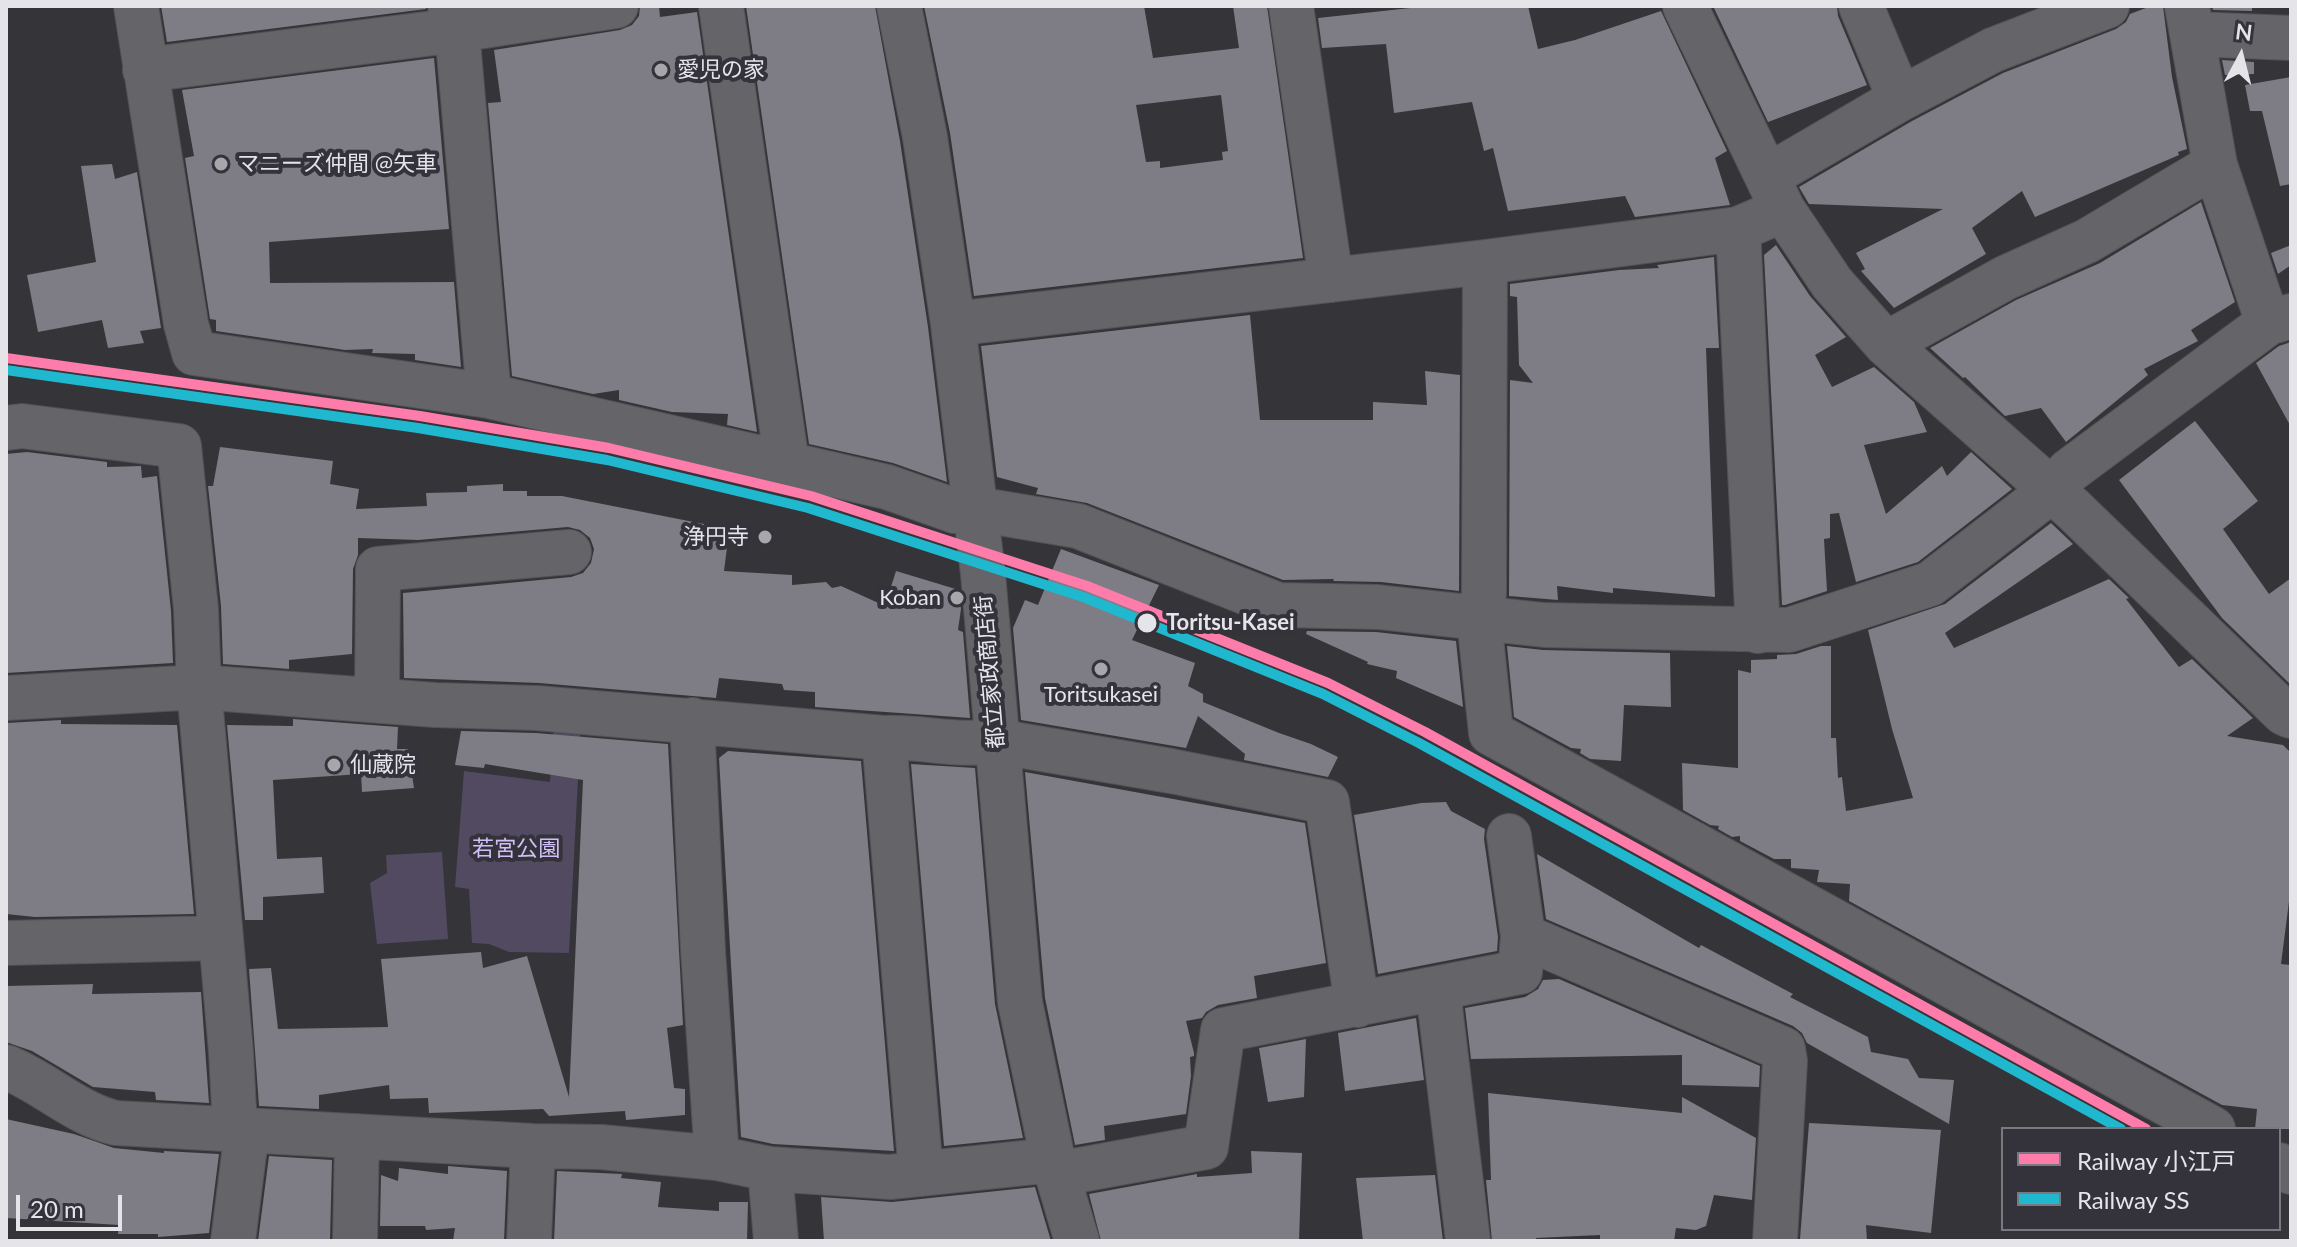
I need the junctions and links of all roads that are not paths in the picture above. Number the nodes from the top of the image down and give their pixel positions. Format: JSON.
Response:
{"nodes":[{"id":1,"x":136,"y":6,"type":"edge"},
{"id":2,"x":616,"y":6,"type":"edge"},
{"id":3,"x":721,"y":6,"type":"edge"},
{"id":4,"x":899,"y":6,"type":"edge"},
{"id":5,"x":1291,"y":6,"type":"edge"},
{"id":6,"x":1685,"y":6,"type":"edge"},
{"id":7,"x":1861,"y":6,"type":"edge"},
{"id":8,"x":2107,"y":6,"type":"edge"},
{"id":9,"x":453,"y":18,"type":"edge"},
{"id":10,"x":2190,"y":20,"type":"edge"},
{"id":11,"x":2291,"y":38,"type":"edge"},
{"id":12,"x":145,"y":70,"type":"junction"},
{"id":13,"x":1900,"y":99,"type":"junction"},
{"id":14,"x":2215,"y":165,"type":"junction"},
{"id":15,"x":1775,"y":193,"type":"junction"},
{"id":16,"x":1738,"y":229,"type":"junction"},
{"id":17,"x":1485,"y":262,"type":"junction"},
{"id":18,"x":1331,"y":280,"type":"junction"},
{"id":19,"x":2280,"y":320,"type":"edge"},
{"id":20,"x":953,"y":324,"type":"junction"},
{"id":21,"x":1886,"y":344,"type":"junction"},
{"id":22,"x":489,"y":396,"type":"junction"},
{"id":23,"x":6,"y":428,"type":"edge"},
{"id":24,"x":787,"y":464,"type":"junction"},
{"id":25,"x":2052,"y":490,"type":"junction"},
{"id":26,"x":974,"y":511,"type":"junction"},
{"id":27,"x":569,"y":552,"type":"dead end"},
{"id":28,"x":1482,"y":620,"type":"junction"},
{"id":29,"x":1758,"y":631,"type":"junction"},
{"id":30,"x":199,"y":687,"type":"junction"},
{"id":31,"x":6,"y":698,"type":"edge"},
{"id":32,"x":377,"y":699,"type":"junction"},
{"id":33,"x":2289,"y":712,"type":"edge"},
{"id":34,"x":692,"y":720,"type":"junction"},
{"id":35,"x":884,"y":738,"type":"junction"},
{"id":36,"x":995,"y":741,"type":"junction"},
{"id":37,"x":1509,"y":836,"type":"dead end"},
{"id":38,"x":1523,"y":936,"type":"junction"},
{"id":39,"x":220,"y":938,"type":"junction"},
{"id":40,"x":6,"y":943,"type":"edge"},
{"id":41,"x":1438,"y":990,"type":"junction"},
{"id":42,"x":1357,"y":1005,"type":"junction"},
{"id":43,"x":6,"y":1067,"type":"edge"},
{"id":44,"x":2209,"y":1127,"type":"edge"},
{"id":45,"x":235,"y":1128,"type":"junction"},
{"id":46,"x":357,"y":1136,"type":"junction"},
{"id":47,"x":533,"y":1146,"type":"junction"},
{"id":48,"x":717,"y":1158,"type":"junction"},
{"id":49,"x":1055,"y":1167,"type":"junction"},
{"id":50,"x":770,"y":1169,"type":"junction"},
{"id":51,"x":921,"y":1174,"type":"junction"},
{"id":52,"x":233,"y":1241,"type":"edge"},
{"id":53,"x":355,"y":1241,"type":"edge"},
{"id":54,"x":529,"y":1241,"type":"edge"},
{"id":55,"x":776,"y":1241,"type":"edge"},
{"id":56,"x":1077,"y":1241,"type":"edge"},
{"id":57,"x":1468,"y":1241,"type":"edge"},
{"id":58,"x":1775,"y":1241,"type":"edge"}],
"edges":[{"from":1,"to":12,"type":"street"},
{"from":2,"to":9,"type":"street"},
{"from":3,"to":24,"type":"street"},
{"from":4,"to":20,"type":"street","name":"都立家政商店街"},
{"from":5,"to":18,"type":"street"},
{"from":6,"to":15,"type":"street"},
{"from":7,"to":13,"type":"street"},
{"from":8,"to":13,"type":"street"},
{"from":9,"to":12,"type":"street"},
{"from":9,"to":22,"type":"street"},
{"from":10,"to":11,"type":"street"},
{"from":10,"to":14,"type":"street"},
{"from":12,"to":22,"type":"street"},
{"from":13,"to":15,"type":"street"},
{"from":14,"to":19,"type":"street"},
{"from":14,"to":21,"type":"street"},
{"from":15,"to":16,"type":"street"},
{"from":15,"to":21,"type":"street"},
{"from":16,"to":17,"type":"street"},
{"from":16,"to":29,"type":"street"},
{"from":17,"to":18,"type":"street"},
{"from":17,"to":28,"type":"street"},
{"from":18,"to":20,"type":"street"},
{"from":19,"to":25,"type":"street"},
{"from":20,"to":26,"type":"street","name":"都立家政商店街"},
{"from":21,"to":25,"type":"street"},
{"from":22,"to":24,"type":"street"},
{"from":23,"to":30,"type":"street"},
{"from":24,"to":26,"type":"street"},
{"from":25,"to":29,"type":"street"},
{"from":25,"to":33,"type":"street"},
{"from":26,"to":28,"type":"street"},
{"from":26,"to":36,"type":"street","name":"都立家政商店街"},
{"from":27,"to":32,"type":"street"},
{"from":28,"to":29,"type":"street"},
{"from":28,"to":44,"type":"street"},
{"from":30,"to":31,"type":"street"},
{"from":30,"to":32,"type":"street"},
{"from":30,"to":39,"type":"street"},
{"from":32,"to":34,"type":"street"},
{"from":34,"to":35,"type":"street"},
{"from":34,"to":48,"type":"street"},
{"from":35,"to":36,"type":"street"},
{"from":35,"to":51,"type":"street"},
{"from":36,"to":42,"type":"street"},
{"from":36,"to":49,"type":"street","name":"都立家政商店街"},
{"from":37,"to":38,"type":"street"},
{"from":38,"to":41,"type":"street"},
{"from":38,"to":58,"type":"street"},
{"from":39,"to":40,"type":"street"},
{"from":39,"to":45,"type":"street"},
{"from":41,"to":42,"type":"street"},
{"from":41,"to":57,"type":"street"},
{"from":42,"to":49,"type":"street"},
{"from":43,"to":45,"type":"street"},
{"from":45,"to":46,"type":"street"},
{"from":45,"to":52,"type":"street"},
{"from":46,"to":47,"type":"street"},
{"from":46,"to":53,"type":"street"},
{"from":47,"to":48,"type":"street"},
{"from":47,"to":54,"type":"street"},
{"from":48,"to":50,"type":"street"},
{"from":49,"to":51,"type":"street"},
{"from":49,"to":56,"type":"street","name":"都立家政商店街"},
{"from":50,"to":51,"type":"street"},
{"from":50,"to":55,"type":"street"}]}
